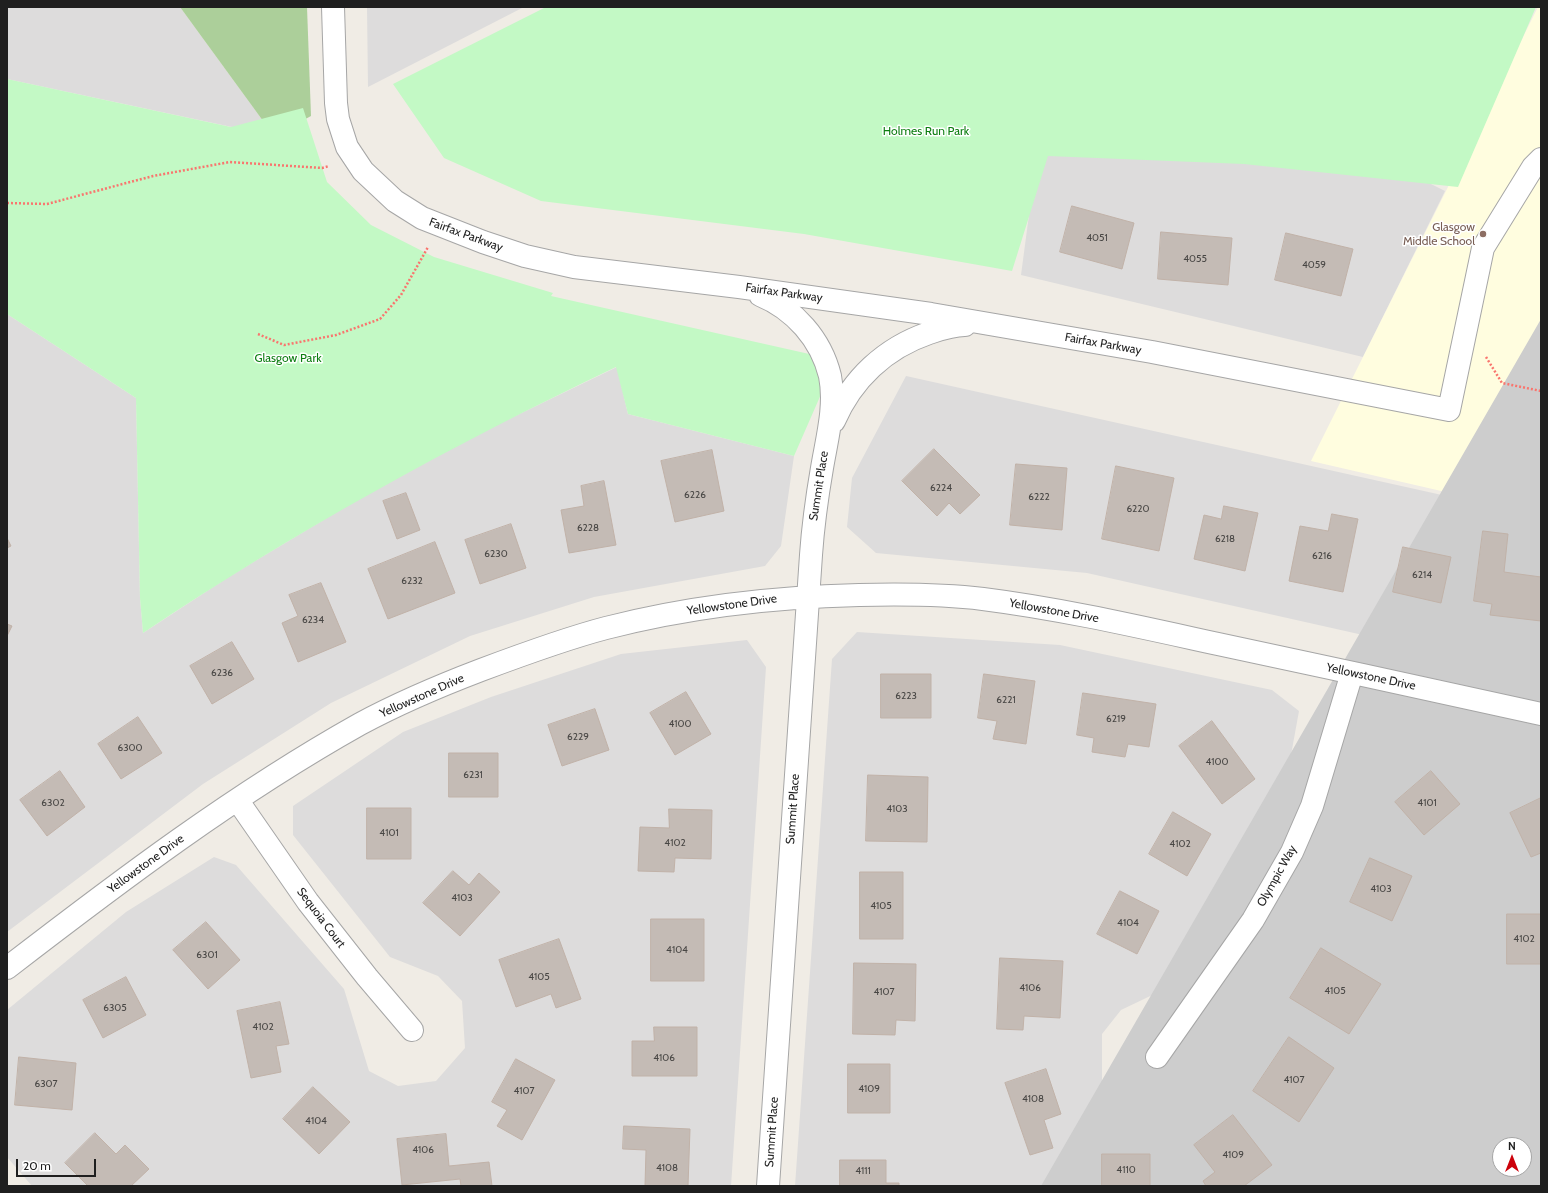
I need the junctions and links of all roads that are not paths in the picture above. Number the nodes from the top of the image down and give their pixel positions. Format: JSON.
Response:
{"nodes":[{"id":1,"x":333,"y":7,"type":"edge"},
{"id":2,"x":1541,"y":159,"type":"edge"},
{"id":3,"x":739,"y":286,"type":"junction"},
{"id":4,"x":998,"y":325,"type":"junction"},
{"id":5,"x":828,"y":434,"type":"junction"},
{"id":6,"x":808,"y":596,"type":"junction"},
{"id":7,"x":1352,"y":673,"type":"junction"},
{"id":8,"x":1541,"y":714,"type":"edge"},
{"id":9,"x":238,"y":801,"type":"junction"},
{"id":10,"x":7,"y":968,"type":"edge"},
{"id":11,"x":412,"y":1030,"type":"dead end"},
{"id":12,"x":1157,"y":1057,"type":"dead end"},
{"id":13,"x":768,"y":1186,"type":"edge"}],
"edges":[{"from":1,"to":3,"type":"street","name":"Fairfax Parkway"},
{"from":2,"to":4,"type":"street","name":"Fairfax Parkway"},
{"from":3,"to":4,"type":"street","name":"Fairfax Parkway"},
{"from":3,"to":5,"type":"street","name":"Summit Place"},
{"from":4,"to":5,"type":"street","name":"Summit Place"},
{"from":5,"to":6,"type":"street","name":"Summit Place"},
{"from":6,"to":7,"type":"street","name":"Yellowstone Drive"},
{"from":6,"to":9,"type":"street","name":"Yellowstone Drive"},
{"from":6,"to":13,"type":"street","name":"Summit Place"},
{"from":7,"to":8,"type":"street","name":"Yellowstone Drive"},
{"from":7,"to":12,"type":"street","name":"Olympic Way"},
{"from":9,"to":10,"type":"street","name":"Yellowstone Drive"},
{"from":9,"to":11,"type":"street","name":"Sequoia Court"}]}
